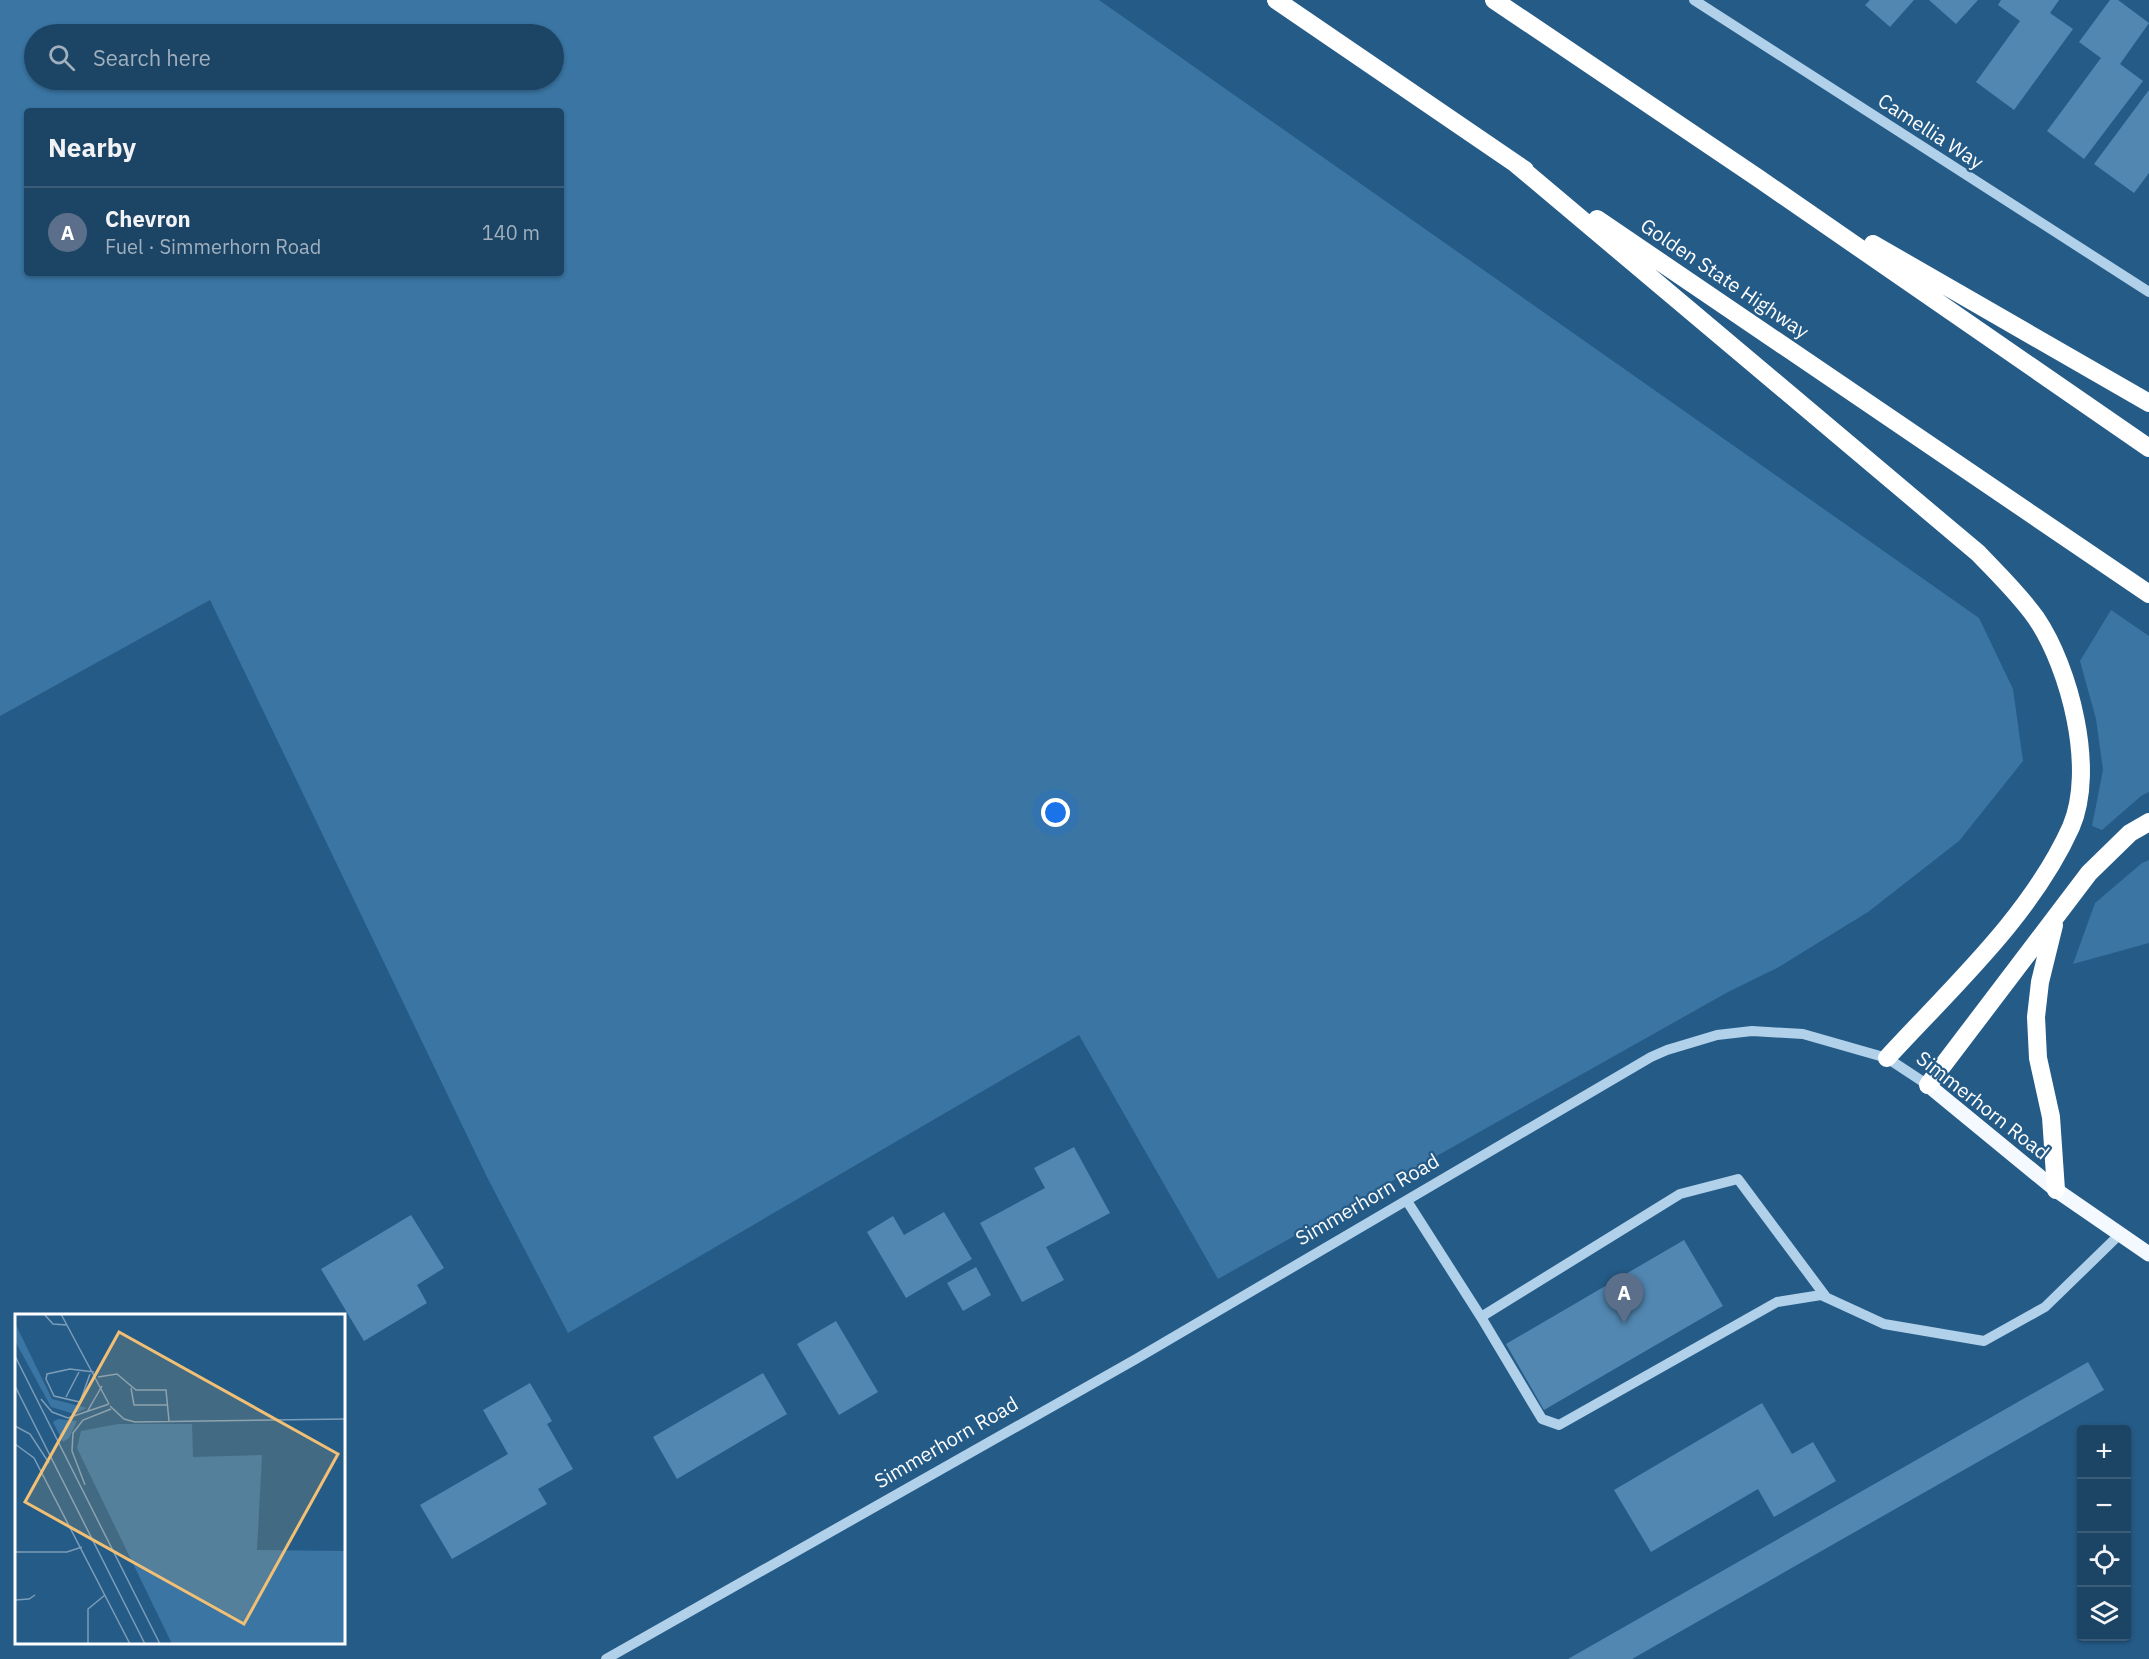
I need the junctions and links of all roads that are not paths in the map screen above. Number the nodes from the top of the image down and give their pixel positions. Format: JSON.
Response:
{"nodes":[{"id":1,"x":1276,"y":0,"type":"edge"},
{"id":2,"x":1494,"y":0,"type":"edge"},
{"id":3,"x":1694,"y":0,"type":"edge"},
{"id":4,"x":1516,"y":164,"type":"junction"},
{"id":5,"x":1758,"y":178,"type":"junction"},
{"id":6,"x":2149,"y":292,"type":"edge"},
{"id":7,"x":2149,"y":403,"type":"edge"},
{"id":8,"x":2149,"y":448,"type":"edge"},
{"id":9,"x":2149,"y":594,"type":"edge"},
{"id":10,"x":2149,"y":822,"type":"edge"},
{"id":11,"x":2056,"y":916,"type":"junction"},
{"id":12,"x":1887,"y":1058,"type":"junction"},
{"id":13,"x":1928,"y":1085,"type":"junction"},
{"id":14,"x":2056,"y":1190,"type":"junction"},
{"id":15,"x":1407,"y":1201,"type":"junction"},
{"id":16,"x":2119,"y":1235,"type":"junction"},
{"id":17,"x":2149,"y":1254,"type":"edge"},
{"id":18,"x":1826,"y":1298,"type":"junction"},
{"id":19,"x":1482,"y":1317,"type":"junction"},
{"id":20,"x":606,"y":1659,"type":"edge"}],
"edges":[{"from":1,"to":4,"type":"highway","name":"Golden State Highway"},
{"from":2,"to":5,"type":"highway"},
{"from":3,"to":6,"type":"street","name":"Camellia Way"},
{"from":4,"to":9,"type":"highway","name":"Golden State Highway"},
{"from":4,"to":12,"type":"highway"},
{"from":5,"to":7,"type":"highway"},
{"from":5,"to":8,"type":"highway"},
{"from":10,"to":11,"type":"highway"},
{"from":11,"to":13,"type":"highway"},
{"from":11,"to":14,"type":"highway"},
{"from":12,"to":13,"type":"street","name":"Simmerhorn Road"},
{"from":12,"to":15,"type":"street","name":"Simmerhorn Road"},
{"from":13,"to":14,"type":"main road","name":"Simmerhorn Road"},
{"from":14,"to":16,"type":"main road","name":"Simmerhorn Road"},
{"from":15,"to":19,"type":"street"},
{"from":15,"to":20,"type":"street","name":"Simmerhorn Road"},
{"from":16,"to":17,"type":"main road","name":"Simmerhorn Road"},
{"from":16,"to":18,"type":"street"},
{"from":18,"to":19,"type":"street"},
{"from":18,"to":19,"type":"street"}]}
